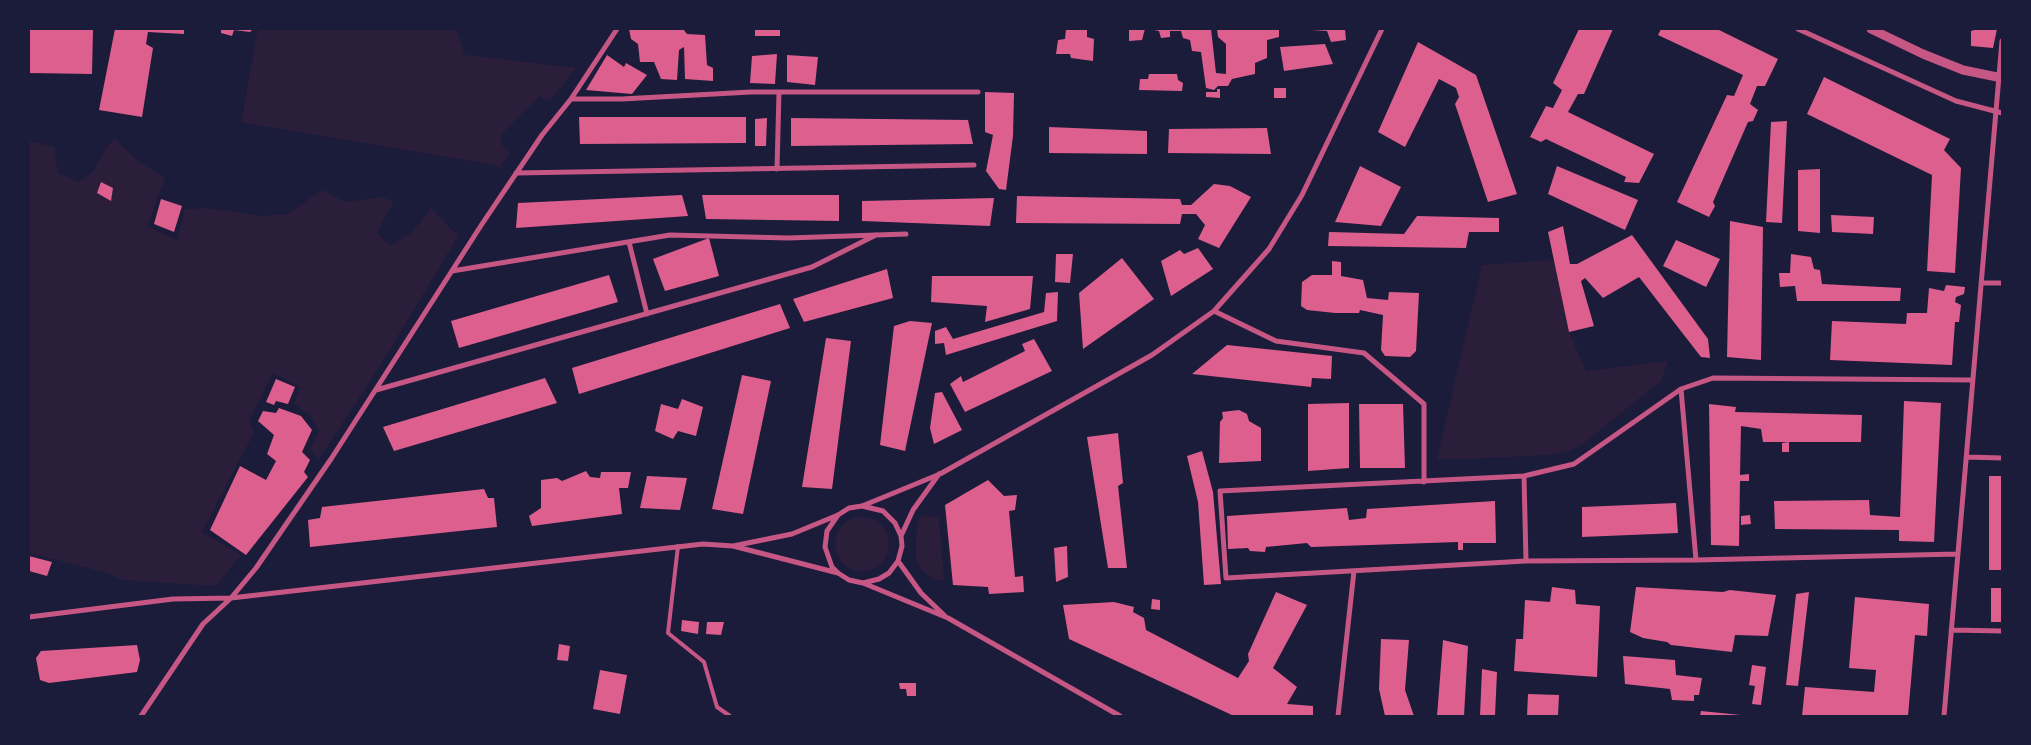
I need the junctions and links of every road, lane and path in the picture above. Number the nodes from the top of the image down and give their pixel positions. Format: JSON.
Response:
{"nodes":[{"id":1,"x":617,"y":29,"type":"edge"},
{"id":2,"x":1382,"y":29,"type":"edge"},
{"id":3,"x":1798,"y":29,"type":"edge"},
{"id":4,"x":1871,"y":29,"type":"edge"},
{"id":5,"x":2002,"y":41,"type":"edge"},
{"id":6,"x":2000,"y":78,"type":"edge"},
{"id":7,"x":779,"y":92,"type":"junction"},
{"id":8,"x":978,"y":92,"type":"dead end"},
{"id":9,"x":571,"y":98,"type":"junction"},
{"id":10,"x":1995,"y":112,"type":"junction"},
{"id":11,"x":2002,"y":113,"type":"edge"},
{"id":12,"x":974,"y":165,"type":"dead end"},
{"id":13,"x":777,"y":169,"type":"junction"},
{"id":14,"x":516,"y":173,"type":"junction"},
{"id":15,"x":906,"y":234,"type":"dead end"},
{"id":16,"x":876,"y":235,"type":"junction"},
{"id":17,"x":629,"y":242,"type":"junction"},
{"id":18,"x":452,"y":271,"type":"junction"},
{"id":19,"x":1981,"y":282,"type":"junction"},
{"id":20,"x":2002,"y":283,"type":"edge"},
{"id":21,"x":1214,"y":312,"type":"junction"},
{"id":22,"x":647,"y":314,"type":"junction"},
{"id":23,"x":1972,"y":380,"type":"junction"},
{"id":24,"x":1681,"y":389,"type":"junction"},
{"id":25,"x":375,"y":390,"type":"junction"},
{"id":26,"x":1966,"y":457,"type":"junction"},
{"id":27,"x":2002,"y":458,"type":"edge"},
{"id":28,"x":940,"y":474,"type":"junction"},
{"id":29,"x":1524,"y":476,"type":"junction"},
{"id":30,"x":1424,"y":482,"type":"junction"},
{"id":31,"x":862,"y":506,"type":"junction"},
{"id":32,"x":838,"y":515,"type":"junction"},
{"id":33,"x":901,"y":536,"type":"junction"},
{"id":34,"x":678,"y":546,"type":"junction"},
{"id":35,"x":733,"y":546,"type":"junction"},
{"id":36,"x":1958,"y":554,"type":"junction"},
{"id":37,"x":1696,"y":560,"type":"junction"},
{"id":38,"x":898,"y":561,"type":"junction"},
{"id":39,"x":1526,"y":561,"type":"junction"},
{"id":40,"x":1354,"y":570,"type":"junction"},
{"id":41,"x":838,"y":573,"type":"junction"},
{"id":42,"x":863,"y":583,"type":"junction"},
{"id":43,"x":231,"y":598,"type":"junction"},
{"id":44,"x":29,"y":617,"type":"edge"},
{"id":45,"x":948,"y":618,"type":"junction"},
{"id":46,"x":1951,"y":630,"type":"junction"},
{"id":47,"x":2002,"y":631,"type":"edge"},
{"id":48,"x":141,"y":716,"type":"edge"},
{"id":49,"x":730,"y":716,"type":"edge"},
{"id":50,"x":1120,"y":716,"type":"edge"},
{"id":51,"x":1338,"y":716,"type":"edge"},
{"id":52,"x":1944,"y":716,"type":"edge"}],
"edges":[{"from":1,"to":9,"type":"street"},
{"from":2,"to":21,"type":"street"},
{"from":3,"to":10,"type":"street"},
{"from":4,"to":6,"type":"street"},
{"from":5,"to":6,"type":"street"},
{"from":6,"to":10,"type":"street"},
{"from":7,"to":8,"type":"street"},
{"from":7,"to":9,"type":"street"},
{"from":7,"to":13,"type":"street"},
{"from":9,"to":14,"type":"street"},
{"from":10,"to":11,"type":"street"},
{"from":10,"to":19,"type":"street"},
{"from":12,"to":13,"type":"street"},
{"from":13,"to":14,"type":"street"},
{"from":14,"to":18,"type":"street"},
{"from":15,"to":16,"type":"street"},
{"from":16,"to":17,"type":"street"},
{"from":16,"to":22,"type":"street"},
{"from":17,"to":18,"type":"street"},
{"from":17,"to":22,"type":"street"},
{"from":18,"to":25,"type":"street"},
{"from":19,"to":20,"type":"street"},
{"from":19,"to":23,"type":"street"},
{"from":21,"to":28,"type":"street"},
{"from":21,"to":30,"type":"street"},
{"from":22,"to":25,"type":"street"},
{"from":23,"to":24,"type":"street"},
{"from":23,"to":26,"type":"street"},
{"from":24,"to":29,"type":"street"},
{"from":24,"to":37,"type":"street"},
{"from":25,"to":43,"type":"street"},
{"from":26,"to":27,"type":"street"},
{"from":26,"to":36,"type":"street"},
{"from":28,"to":31,"type":"street"},
{"from":28,"to":33,"type":"street"},
{"from":29,"to":30,"type":"street"},
{"from":29,"to":39,"type":"street"},
{"from":30,"to":40,"type":"street"},
{"from":31,"to":32,"type":"street"},
{"from":31,"to":33,"type":"street"},
{"from":32,"to":35,"type":"street"},
{"from":32,"to":41,"type":"street"},
{"from":33,"to":38,"type":"street"},
{"from":34,"to":35,"type":"street"},
{"from":34,"to":43,"type":"street"},
{"from":34,"to":49,"type":"lane"},
{"from":35,"to":41,"type":"street"},
{"from":36,"to":37,"type":"street"},
{"from":36,"to":46,"type":"street"},
{"from":37,"to":39,"type":"street"},
{"from":38,"to":42,"type":"street"},
{"from":38,"to":45,"type":"street"},
{"from":39,"to":40,"type":"street"},
{"from":40,"to":51,"type":"street"},
{"from":41,"to":42,"type":"street"},
{"from":42,"to":45,"type":"street"},
{"from":43,"to":44,"type":"street"},
{"from":43,"to":48,"type":"street"},
{"from":45,"to":50,"type":"street"},
{"from":46,"to":47,"type":"street"},
{"from":46,"to":52,"type":"street"}]}
